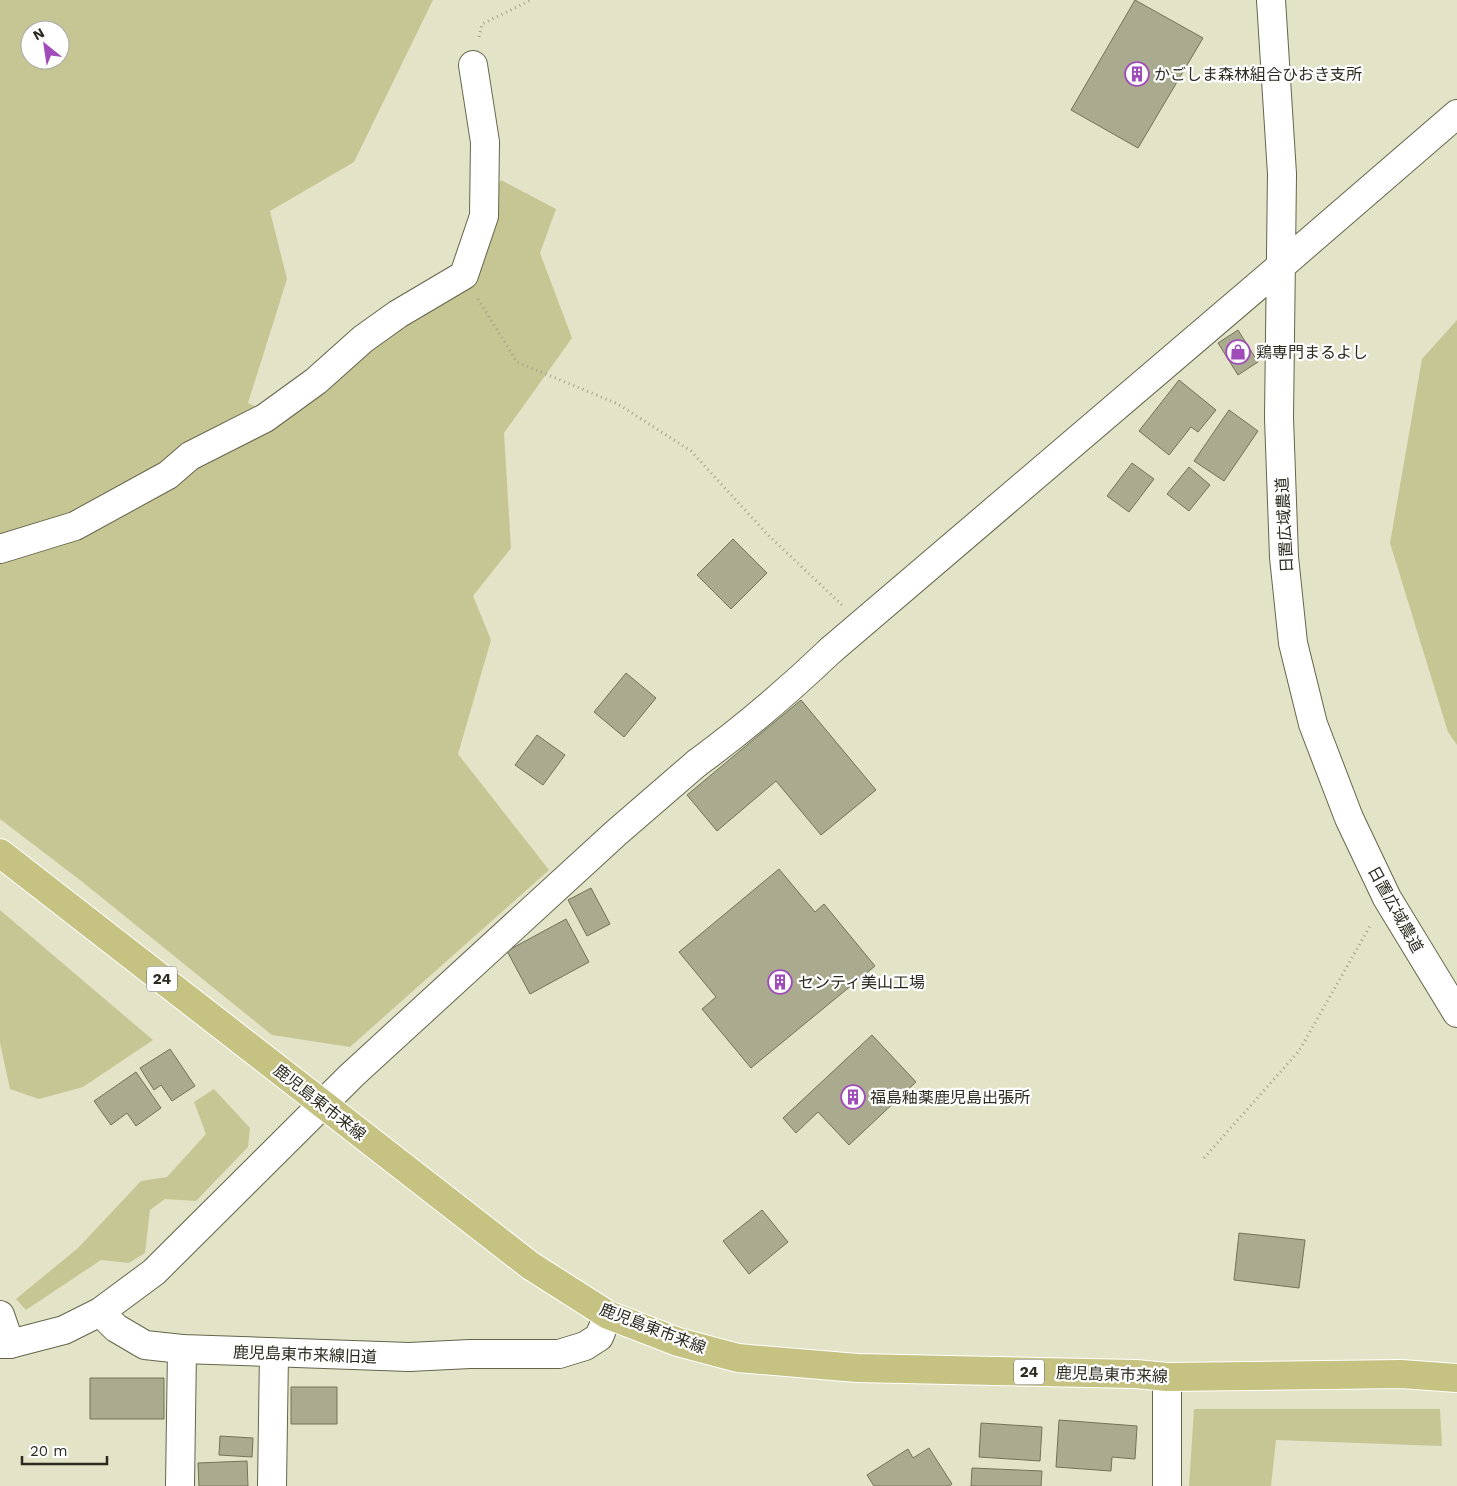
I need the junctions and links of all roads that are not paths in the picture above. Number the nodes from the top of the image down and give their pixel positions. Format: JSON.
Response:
{"nodes":[{"id":1,"x":1271,"y":0,"type":"edge"},
{"id":2,"x":473,"y":65,"type":"road end"},
{"id":3,"x":1457,"y":114,"type":"edge"},
{"id":4,"x":1281,"y":266,"type":"junction"},
{"id":5,"x":0,"y":549,"type":"edge"},
{"id":6,"x":0,"y":853,"type":"edge"},
{"id":7,"x":1457,"y":1013,"type":"edge"},
{"id":8,"x":323,"y":1104,"type":"junction"},
{"id":9,"x":100,"y":1312,"type":"junction"},
{"id":10,"x":0,"y":1315,"type":"edge"},
{"id":11,"x":608,"y":1315,"type":"junction"},
{"id":12,"x":5,"y":1344,"type":"edge"},
{"id":13,"x":182,"y":1350,"type":"junction"},
{"id":14,"x":274,"y":1353,"type":"junction"},
{"id":15,"x":1166,"y":1377,"type":"junction"},
{"id":16,"x":1457,"y":1378,"type":"edge"},
{"id":17,"x":180,"y":1486,"type":"edge"},
{"id":18,"x":272,"y":1486,"type":"edge"},
{"id":19,"x":1167,"y":1486,"type":"edge"}],
"edges":[{"from":1,"to":4,"type":"street","name":"日置広域農道"},
{"from":2,"to":5,"type":"street"},
{"from":3,"to":4,"type":"street"},
{"from":4,"to":7,"type":"street","name":"日置広域農道"},
{"from":4,"to":8,"type":"street"},
{"from":6,"to":8,"type":"main road","name":"鹿児島東市来線","number":"24"},
{"from":8,"to":9,"type":"street"},
{"from":8,"to":11,"type":"main road","name":"鹿児島東市来線","number":"24"},
{"from":9,"to":12,"type":"street"},
{"from":9,"to":13,"type":"street","name":"鹿児島東市来線旧道"},
{"from":10,"to":12,"type":"street"},
{"from":11,"to":14,"type":"street","name":"鹿児島東市来線旧道"},
{"from":11,"to":15,"type":"main road","name":"鹿児島東市来線","number":"24"},
{"from":13,"to":14,"type":"street","name":"鹿児島東市来線旧道"},
{"from":13,"to":17,"type":"street"},
{"from":14,"to":18,"type":"street"},
{"from":15,"to":16,"type":"main road","name":"鹿児島東市来線","number":"24"},
{"from":15,"to":19,"type":"street"}]}
